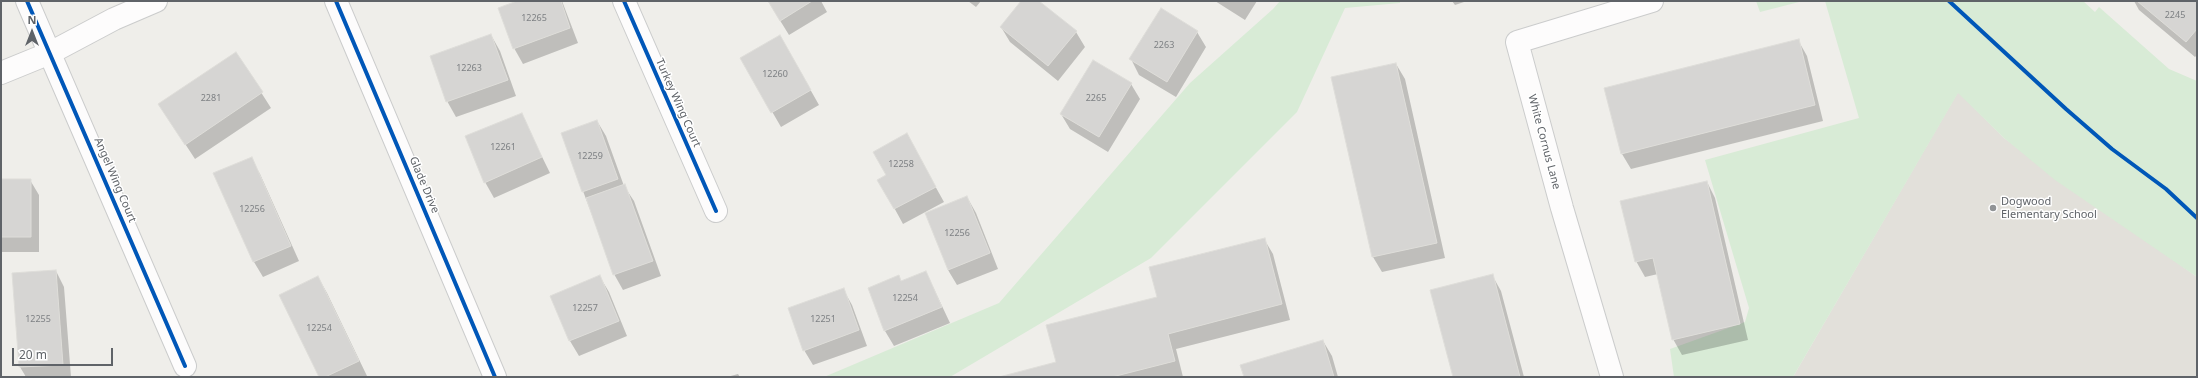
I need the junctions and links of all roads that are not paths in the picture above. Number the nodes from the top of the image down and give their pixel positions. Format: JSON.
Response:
{"nodes":[{"id":1,"x":27,"y":1,"type":"edge"},
{"id":2,"x":156,"y":1,"type":"edge"},
{"id":3,"x":336,"y":1,"type":"edge"},
{"id":4,"x":624,"y":1,"type":"edge"},
{"id":5,"x":1652,"y":1,"type":"edge"},
{"id":6,"x":50,"y":52,"type":"junction"},
{"id":7,"x":1,"y":73,"type":"edge"},
{"id":8,"x":716,"y":211,"type":"dead end"},
{"id":9,"x":185,"y":366,"type":"dead end"},
{"id":10,"x":495,"y":377,"type":"edge"},
{"id":11,"x":1612,"y":377,"type":"edge"}],
"edges":[{"from":1,"to":6,"type":"street","name":"Angel Wing Court"},
{"from":2,"to":6,"type":"street"},
{"from":3,"to":10,"type":"street","name":"Glade Drive"},
{"from":4,"to":8,"type":"street","name":"Turkey Wing Court"},
{"from":5,"to":11,"type":"street","name":"White Cornus Lane"},
{"from":6,"to":7,"type":"street"},
{"from":6,"to":9,"type":"street","name":"Angel Wing Court"}]}
